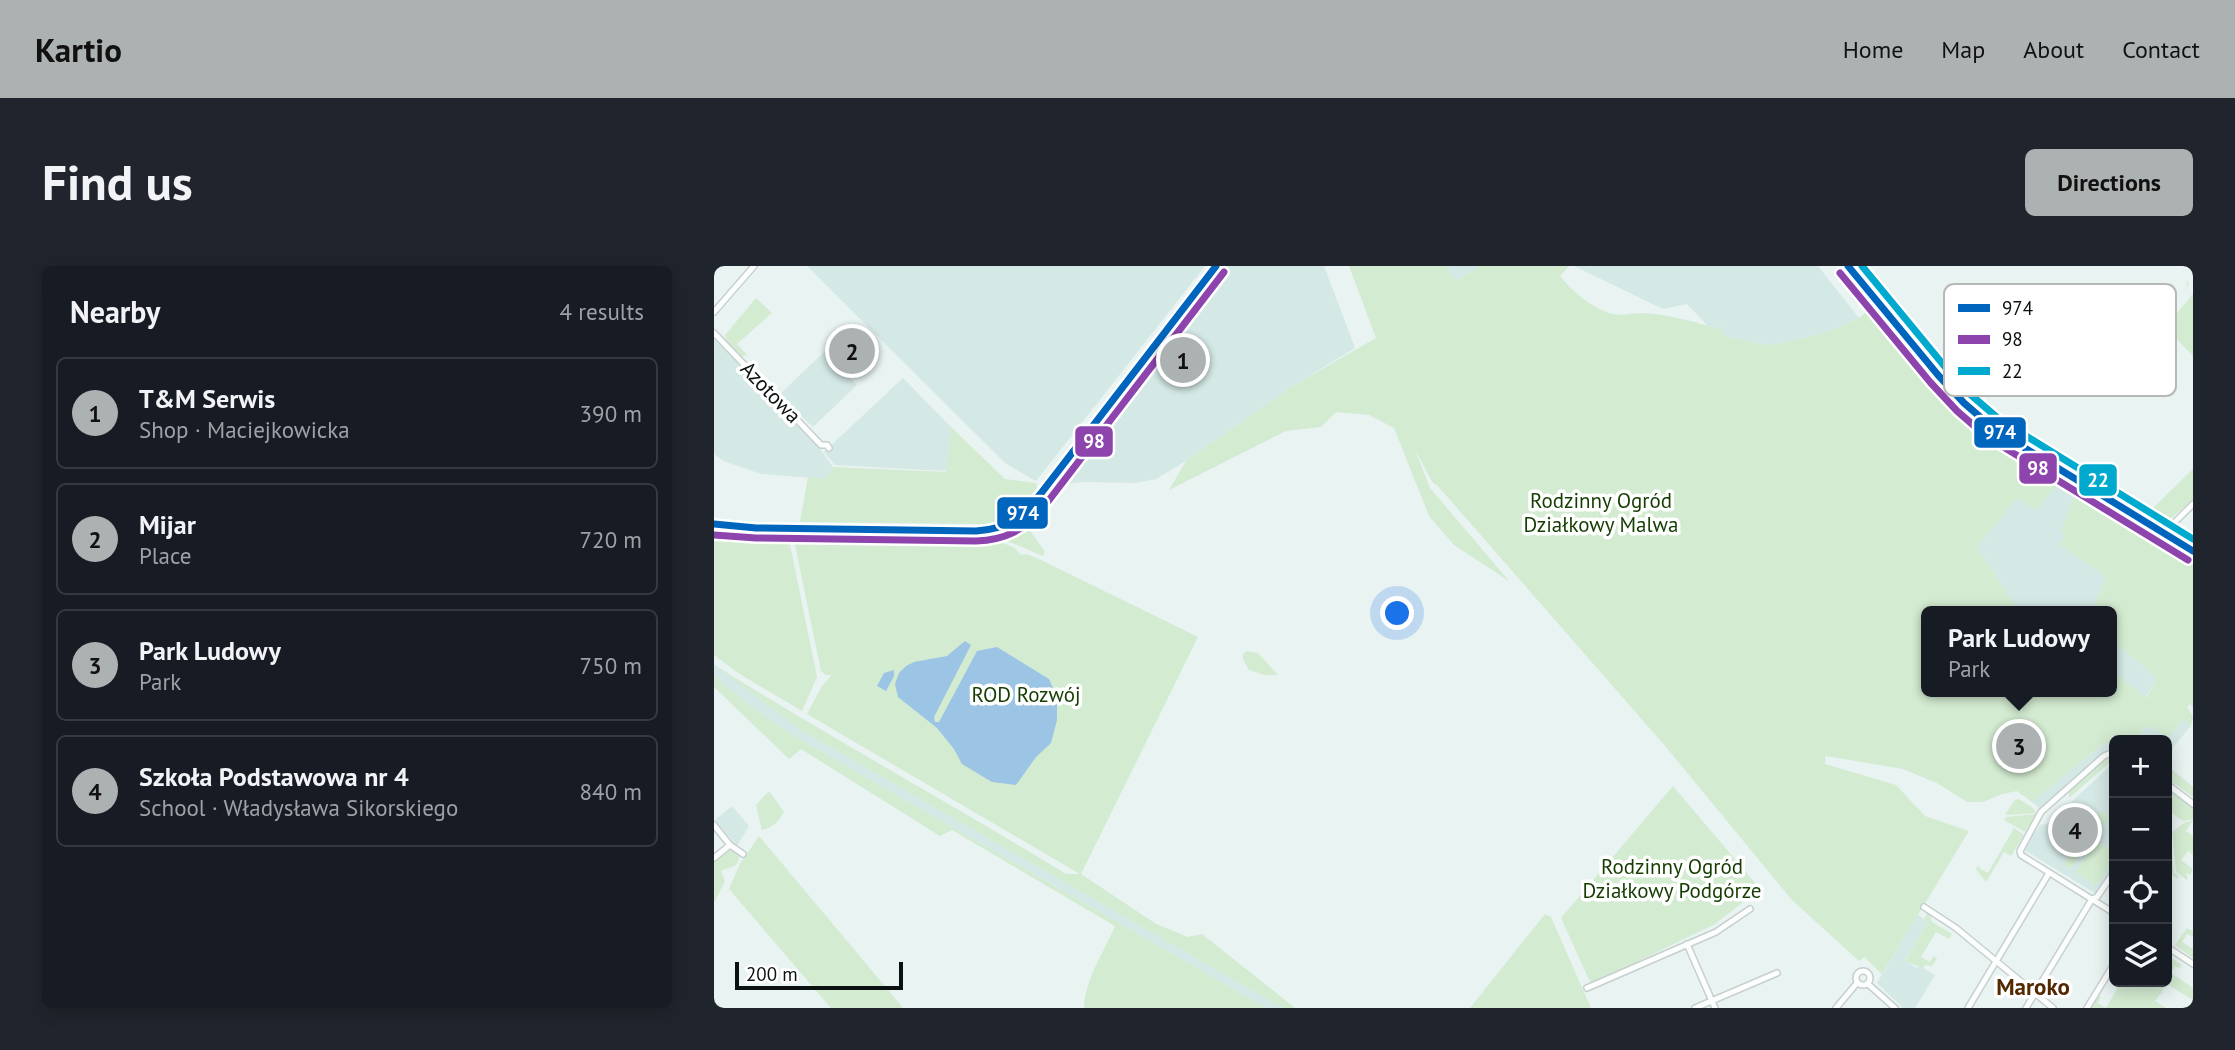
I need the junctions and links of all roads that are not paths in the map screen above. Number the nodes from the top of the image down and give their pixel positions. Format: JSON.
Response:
{"nodes":[{"id":1,"x":754,"y":266,"type":"edge"},
{"id":2,"x":1216,"y":266,"type":"edge"},
{"id":3,"x":1848,"y":266,"type":"edge"},
{"id":4,"x":714,"y":312,"type":"edge"},
{"id":5,"x":714,"y":333,"type":"edge"},
{"id":6,"x":1944,"y":381,"type":"edge"},
{"id":7,"x":1958,"y":396,"type":"edge"},
{"id":8,"x":829,"y":447,"type":"dead end"},
{"id":9,"x":2193,"y":505,"type":"edge"},
{"id":10,"x":714,"y":524,"type":"edge"},
{"id":11,"x":2163,"y":533,"type":"junction"},
{"id":12,"x":2193,"y":551,"type":"edge"},
{"id":13,"x":2109,"y":754,"type":"edge"},
{"id":14,"x":2172,"y":788,"type":"edge"},
{"id":15,"x":2193,"y":804,"type":"edge"},
{"id":16,"x":714,"y":825,"type":"edge"},
{"id":17,"x":730,"y":845,"type":"junction"},
{"id":18,"x":743,"y":854,"type":"dead end"},
{"id":19,"x":714,"y":858,"type":"edge"},
{"id":20,"x":2049,"y":873,"type":"junction"},
{"id":21,"x":2109,"y":879,"type":"edge"},
{"id":22,"x":2092,"y":899,"type":"junction"},
{"id":23,"x":1924,"y":907,"type":"dead end"},
{"id":24,"x":1750,"y":909,"type":"dead end"},
{"id":25,"x":2109,"y":910,"type":"edge"},
{"id":26,"x":1687,"y":944,"type":"junction"},
{"id":27,"x":2172,"y":950,"type":"edge"},
{"id":28,"x":1997,"y":961,"type":"junction"},
{"id":29,"x":2193,"y":964,"type":"edge"},
{"id":30,"x":2109,"y":972,"type":"edge"},
{"id":31,"x":1777,"y":973,"type":"dead end"},
{"id":32,"x":1857,"y":984,"type":"junction"},
{"id":33,"x":1868,"y":984,"type":"junction"},
{"id":34,"x":1587,"y":988,"type":"dead end"},
{"id":35,"x":2035,"y":993,"type":"junction"},
{"id":36,"x":1712,"y":1001,"type":"junction"},
{"id":37,"x":1695,"y":1008,"type":"edge"},
{"id":38,"x":1715,"y":1008,"type":"edge"},
{"id":39,"x":1836,"y":1008,"type":"edge"},
{"id":40,"x":1895,"y":1008,"type":"edge"},
{"id":41,"x":1968,"y":1008,"type":"edge"},
{"id":42,"x":2026,"y":1008,"type":"edge"},
{"id":43,"x":2053,"y":1008,"type":"edge"},
{"id":44,"x":2087,"y":1008,"type":"edge"}],
"edges":[{"from":1,"to":4,"type":"street"},
{"from":2,"to":10,"type":"street"},
{"from":3,"to":6,"type":"street"},
{"from":5,"to":8,"type":"street","name":"Azotowa"},
{"from":7,"to":11,"type":"street"},
{"from":9,"to":11,"type":"street"},
{"from":11,"to":12,"type":"street"},
{"from":13,"to":20,"type":"street"},
{"from":14,"to":15,"type":"street"},
{"from":16,"to":17,"type":"street"},
{"from":17,"to":18,"type":"street"},
{"from":17,"to":19,"type":"street"},
{"from":20,"to":22,"type":"street"},
{"from":20,"to":28,"type":"street"},
{"from":21,"to":22,"type":"street"},
{"from":22,"to":25,"type":"street"},
{"from":22,"to":35,"type":"street"},
{"from":23,"to":28,"type":"street"},
{"from":24,"to":26,"type":"street"},
{"from":26,"to":34,"type":"street"},
{"from":26,"to":36,"type":"street"},
{"from":27,"to":29,"type":"street"},
{"from":28,"to":35,"type":"street"},
{"from":28,"to":41,"type":"street"},
{"from":30,"to":44,"type":"street"},
{"from":31,"to":36,"type":"street"},
{"from":32,"to":33,"type":"street"},
{"from":32,"to":33,"type":"street"},
{"from":32,"to":39,"type":"street"},
{"from":33,"to":40,"type":"street"},
{"from":35,"to":42,"type":"street"},
{"from":35,"to":43,"type":"street"},
{"from":36,"to":37,"type":"street"},
{"from":36,"to":38,"type":"street"}]}
